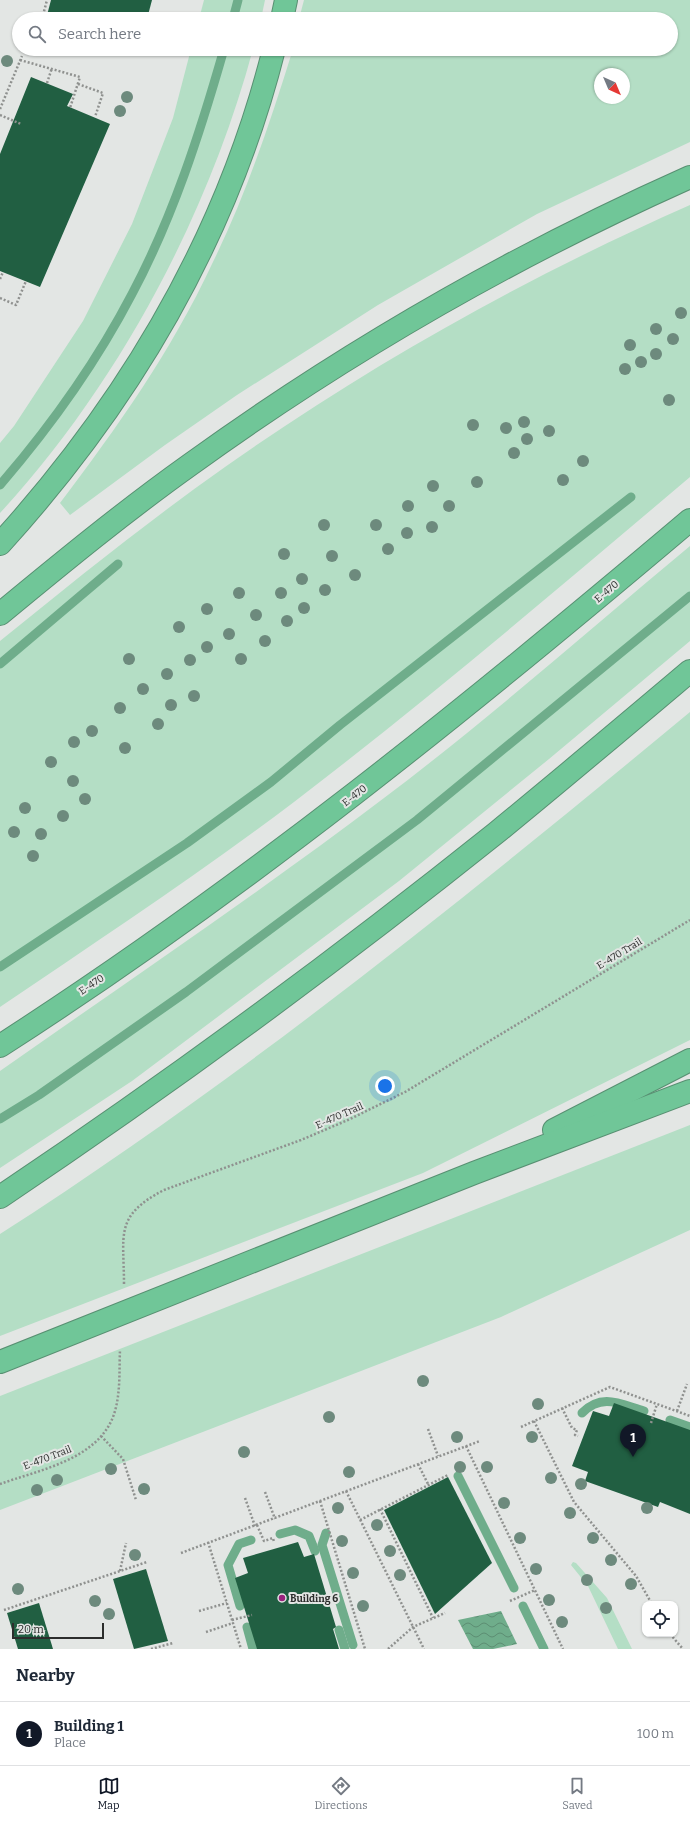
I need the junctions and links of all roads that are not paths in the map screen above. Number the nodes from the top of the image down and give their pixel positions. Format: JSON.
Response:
{"nodes":[{"id":1,"x":286,"y":0,"type":"edge"},
{"id":2,"x":283,"y":12,"type":"edge"},
{"id":3,"x":272,"y":56,"type":"edge"},
{"id":4,"x":690,"y":177,"type":"edge"},
{"id":5,"x":690,"y":520,"type":"edge"},
{"id":6,"x":0,"y":544,"type":"edge"},
{"id":7,"x":0,"y":614,"type":"edge"},
{"id":8,"x":690,"y":671,"type":"edge"},
{"id":9,"x":0,"y":1046,"type":"edge"},
{"id":10,"x":690,"y":1060,"type":"edge"},
{"id":11,"x":690,"y":1091,"type":"edge"},
{"id":12,"x":474,"y":1173,"type":"junction"},
{"id":13,"x":0,"y":1196,"type":"edge"},
{"id":14,"x":0,"y":1362,"type":"edge"}],
"edges":[{"from":1,"to":2,"type":"highway"},
{"from":3,"to":6,"type":"highway"},
{"from":4,"to":7,"type":"highway"},
{"from":5,"to":9,"type":"highway","name":"E-470"},
{"from":8,"to":13,"type":"highway"},
{"from":10,"to":12,"type":"highway"},
{"from":11,"to":12,"type":"highway"},
{"from":12,"to":14,"type":"highway"}]}
